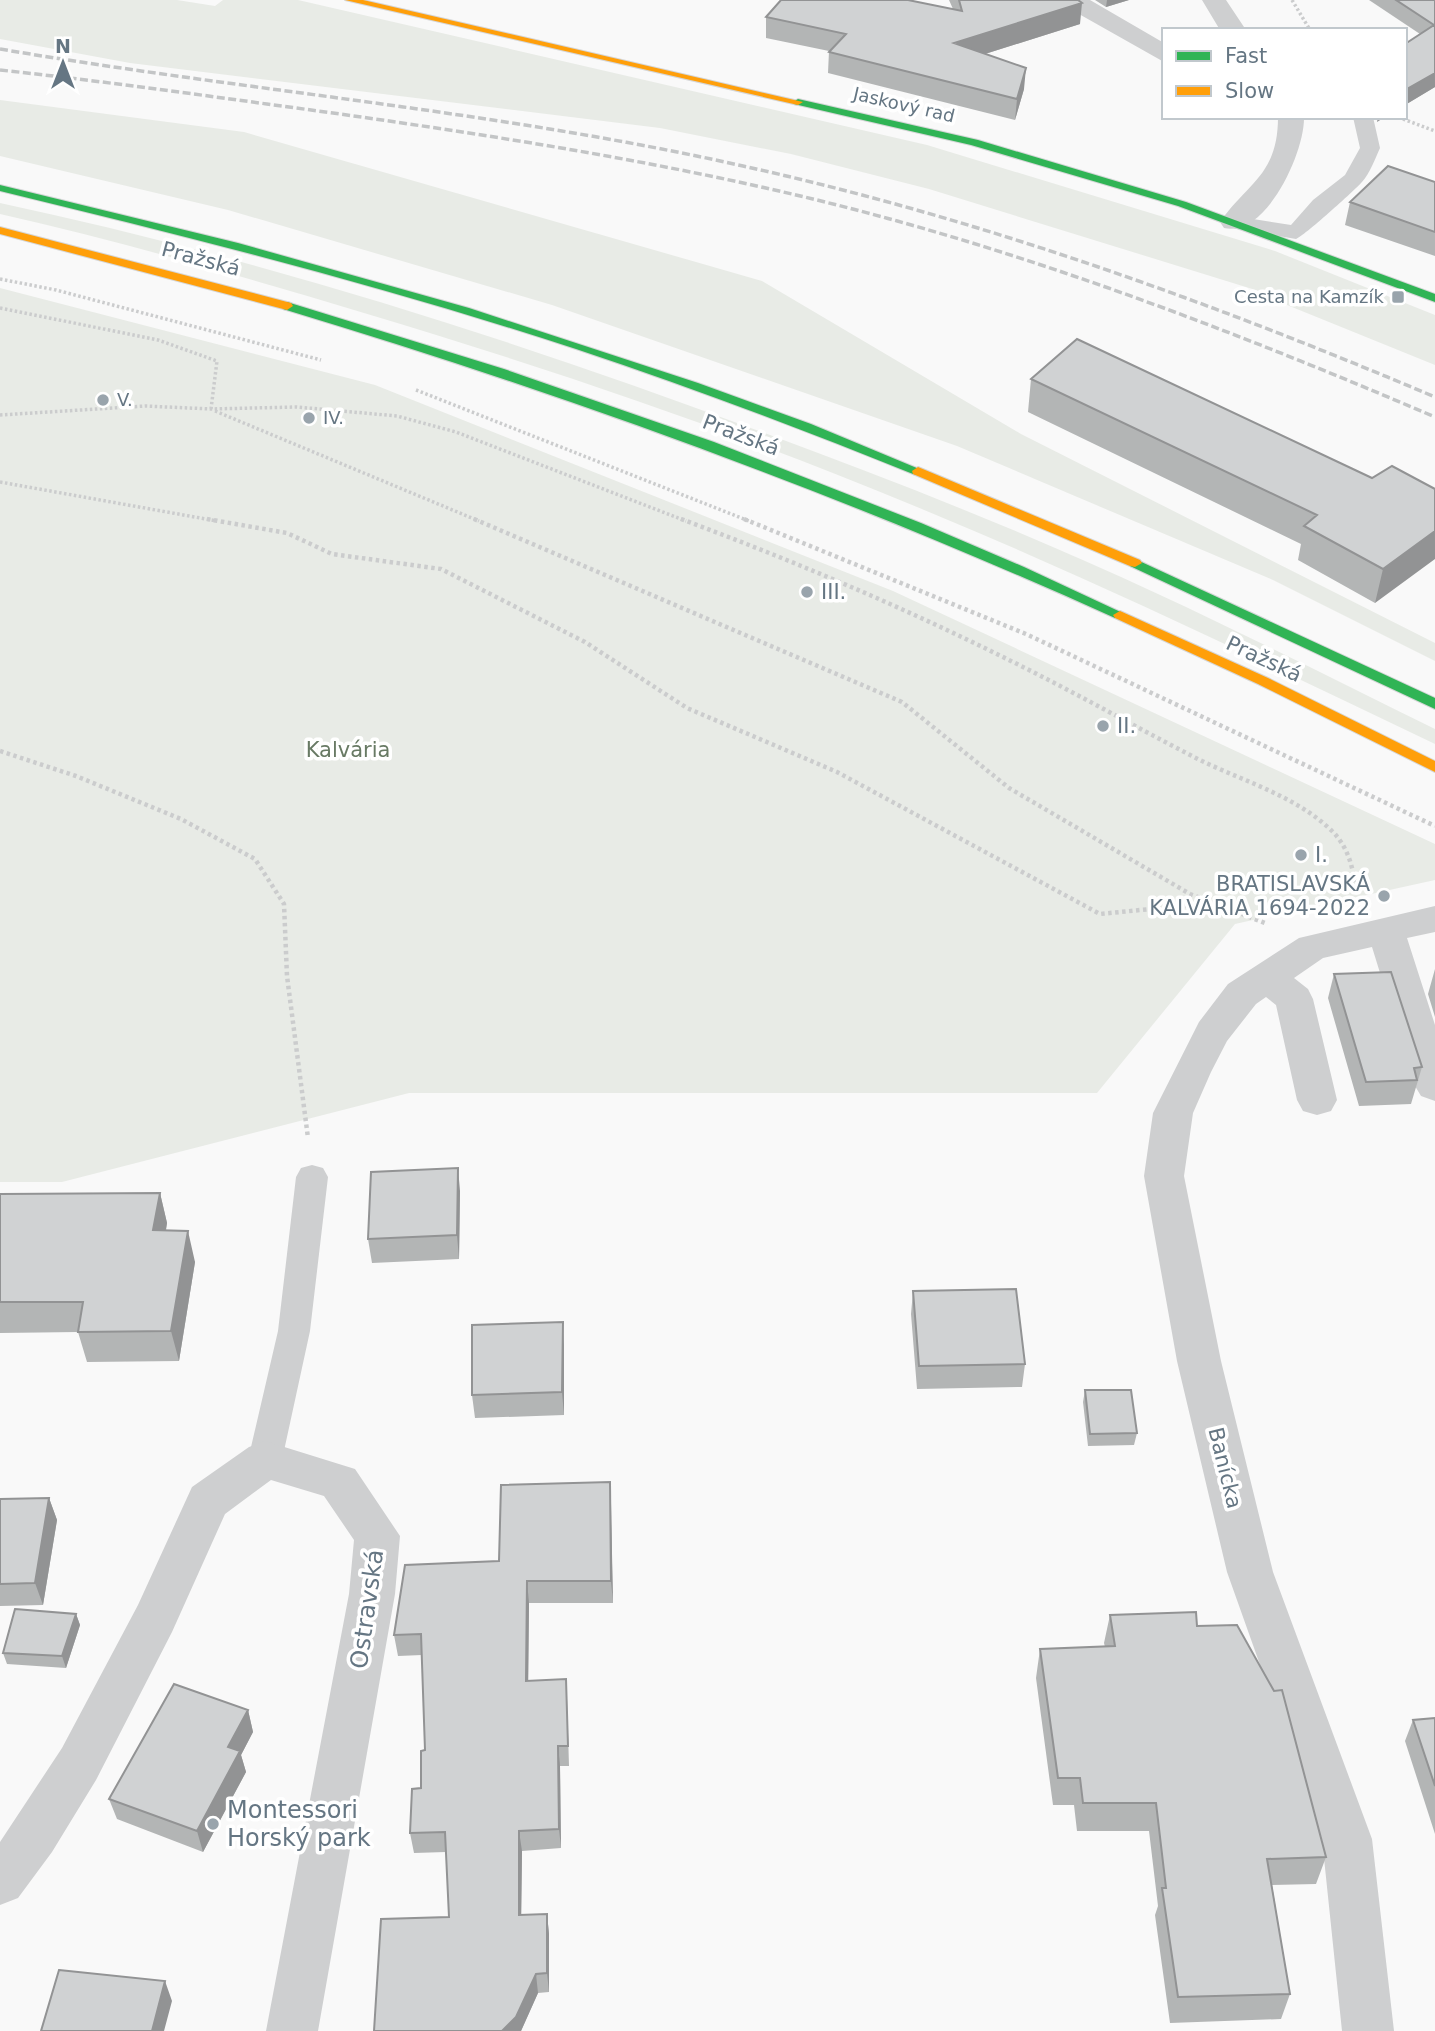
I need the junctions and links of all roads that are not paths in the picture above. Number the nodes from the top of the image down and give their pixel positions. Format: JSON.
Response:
{"nodes":[{"id":1,"x":350,"y":0,"type":"edge"},
{"id":2,"x":1072,"y":0,"type":"edge"},
{"id":3,"x":1213,"y":0,"type":"edge"},
{"id":4,"x":1232,"y":28,"type":"edge"},
{"id":5,"x":1162,"y":53,"type":"edge"},
{"id":6,"x":1267,"y":119,"type":"edge"},
{"id":7,"x":1363,"y":119,"type":"edge"},
{"id":8,"x":1291,"y":130,"type":"edge"},
{"id":9,"x":0,"y":188,"type":"edge"},
{"id":10,"x":1234,"y":222,"type":"junction"},
{"id":11,"x":0,"y":231,"type":"edge"},
{"id":12,"x":1435,"y":298,"type":"edge"},
{"id":13,"x":1435,"y":704,"type":"edge"},
{"id":14,"x":1435,"y":767,"type":"edge"},
{"id":15,"x":1435,"y":919,"type":"edge"},
{"id":16,"x":1372,"y":933,"type":"junction"},
{"id":17,"x":1267,"y":977,"type":"junction"},
{"id":18,"x":1435,"y":1086,"type":"edge"},
{"id":19,"x":1317,"y":1100,"type":"dead end"},
{"id":20,"x":312,"y":1177,"type":"road end"},
{"id":21,"x":265,"y":1460,"type":"junction"},
{"id":22,"x":0,"y":1881,"type":"edge"},
{"id":23,"x":292,"y":2031,"type":"edge"},
{"id":24,"x":1368,"y":2031,"type":"edge"}],
"edges":[{"from":1,"to":10,"type":"main road","name":"Jaskový rad"},
{"from":2,"to":5,"type":"street"},
{"from":3,"to":4,"type":"street"},
{"from":6,"to":8,"type":"street"},
{"from":7,"to":10,"type":"lane"},
{"from":8,"to":10,"type":"street"},
{"from":9,"to":13,"type":"main road","name":"Pražská"},
{"from":10,"to":12,"type":"main road","name":"Jaskový rad"},
{"from":11,"to":14,"type":"main road","name":"Pražská"},
{"from":15,"to":16,"type":"street"},
{"from":16,"to":17,"type":"street","name":"Banícka"},
{"from":16,"to":18,"type":"street"},
{"from":17,"to":19,"type":"street"},
{"from":17,"to":24,"type":"street","name":"Banícka"},
{"from":20,"to":21,"type":"lane"},
{"from":21,"to":22,"type":"street"},
{"from":21,"to":23,"type":"street","name":"Ostravská"}]}
